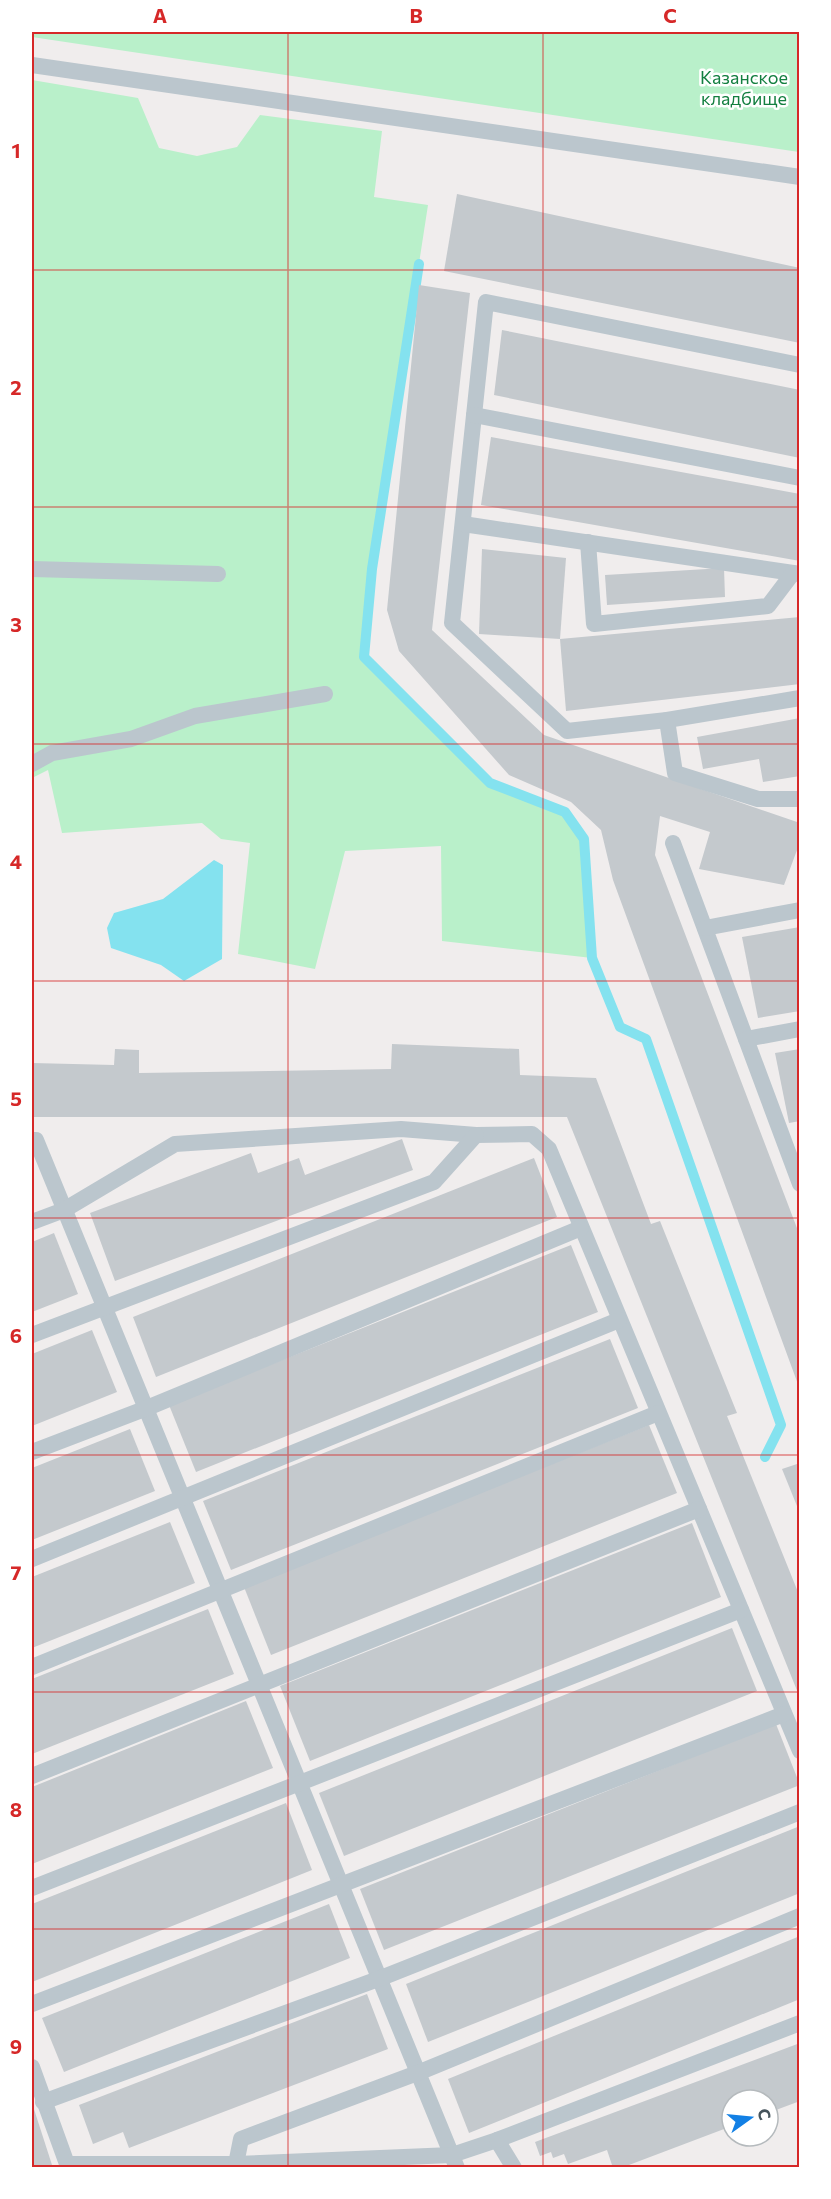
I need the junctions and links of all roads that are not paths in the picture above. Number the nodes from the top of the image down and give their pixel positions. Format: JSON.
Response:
{"nodes":[{"id":1,"x":32,"y":64,"type":"edge"},
{"id":2,"x":800,"y":177,"type":"edge"},
{"id":3,"x":800,"y":365,"type":"edge"},
{"id":4,"x":474,"y":415,"type":"junction"},
{"id":5,"x":800,"y":478,"type":"edge"},
{"id":6,"x":463,"y":524,"type":"junction"},
{"id":7,"x":588,"y":543,"type":"junction"},
{"id":8,"x":32,"y":569,"type":"edge"},
{"id":9,"x":796,"y":573,"type":"edge"},
{"id":10,"x":218,"y":574,"type":"dead end"},
{"id":11,"x":325,"y":694,"type":"dead end"},
{"id":12,"x":800,"y":698,"type":"edge"},
{"id":13,"x":667,"y":720,"type":"junction"},
{"id":14,"x":32,"y":764,"type":"edge"},
{"id":15,"x":800,"y":799,"type":"edge"},
{"id":16,"x":673,"y":843,"type":"dead end"},
{"id":17,"x":800,"y":910,"type":"edge"},
{"id":18,"x":705,"y":927,"type":"junction"},
{"id":19,"x":800,"y":1029,"type":"edge"},
{"id":20,"x":746,"y":1039,"type":"junction"},
{"id":21,"x":476,"y":1135,"type":"junction"},
{"id":22,"x":32,"y":1140,"type":"edge"},
{"id":23,"x":793,"y":1145,"type":"edge"},
{"id":24,"x":800,"y":1184,"type":"edge"},
{"id":25,"x":64,"y":1210,"type":"junction"},
{"id":26,"x":32,"y":1222,"type":"edge"},
{"id":27,"x":581,"y":1228,"type":"junction"},
{"id":28,"x":107,"y":1308,"type":"junction"},
{"id":29,"x":619,"y":1320,"type":"junction"},
{"id":30,"x":32,"y":1335,"type":"edge"},
{"id":31,"x":147,"y":1408,"type":"junction"},
{"id":32,"x":658,"y":1413,"type":"junction"},
{"id":33,"x":32,"y":1452,"type":"edge"},
{"id":34,"x":184,"y":1498,"type":"junction"},
{"id":35,"x":699,"y":1509,"type":"junction"},
{"id":36,"x":32,"y":1559,"type":"edge"},
{"id":37,"x":221,"y":1588,"type":"junction"},
{"id":38,"x":741,"y":1610,"type":"junction"},
{"id":39,"x":32,"y":1667,"type":"edge"},
{"id":40,"x":260,"y":1684,"type":"junction"},
{"id":41,"x":784,"y":1714,"type":"junction"},
{"id":42,"x":800,"y":1751,"type":"edge"},
{"id":43,"x":32,"y":1776,"type":"edge"},
{"id":44,"x":301,"y":1783,"type":"junction"},
{"id":45,"x":800,"y":1812,"type":"edge"},
{"id":46,"x":342,"y":1883,"type":"junction"},
{"id":47,"x":32,"y":1888,"type":"edge"},
{"id":48,"x":800,"y":1916,"type":"edge"},
{"id":49,"x":381,"y":1978,"type":"junction"},
{"id":50,"x":32,"y":2004,"type":"edge"},
{"id":51,"x":800,"y":2024,"type":"edge"},
{"id":52,"x":32,"y":2067,"type":"edge"},
{"id":53,"x":420,"y":2072,"type":"junction"},
{"id":54,"x":43,"y":2102,"type":"junction"},
{"id":55,"x":497,"y":2140,"type":"junction"},
{"id":56,"x":454,"y":2161,"type":"edge"},
{"id":57,"x":236,"y":2164,"type":"junction"},
{"id":58,"x":514,"y":2168,"type":"edge"}],
"edges":[{"from":1,"to":2,"type":"lane"},
{"from":3,"to":4,"type":"lane"},
{"from":4,"to":5,"type":"lane"},
{"from":4,"to":6,"type":"lane"},
{"from":6,"to":7,"type":"lane"},
{"from":6,"to":13,"type":"lane"},
{"from":7,"to":9,"type":"lane"},
{"from":7,"to":9,"type":"lane"},
{"from":8,"to":10,"type":"lane"},
{"from":11,"to":14,"type":"lane"},
{"from":12,"to":13,"type":"lane"},
{"from":13,"to":15,"type":"lane"},
{"from":16,"to":18,"type":"lane"},
{"from":17,"to":18,"type":"lane"},
{"from":18,"to":20,"type":"lane"},
{"from":19,"to":20,"type":"lane"},
{"from":20,"to":23,"type":"lane"},
{"from":21,"to":25,"type":"lane"},
{"from":21,"to":27,"type":"lane"},
{"from":21,"to":28,"type":"lane"},
{"from":22,"to":25,"type":"lane"},
{"from":23,"to":24,"type":"lane"},
{"from":25,"to":26,"type":"lane"},
{"from":25,"to":28,"type":"lane"},
{"from":27,"to":29,"type":"lane"},
{"from":27,"to":31,"type":"lane"},
{"from":28,"to":30,"type":"lane"},
{"from":28,"to":31,"type":"lane"},
{"from":29,"to":32,"type":"lane"},
{"from":29,"to":34,"type":"lane"},
{"from":31,"to":33,"type":"lane"},
{"from":31,"to":34,"type":"lane"},
{"from":32,"to":35,"type":"lane"},
{"from":32,"to":37,"type":"lane"},
{"from":34,"to":36,"type":"lane"},
{"from":34,"to":37,"type":"lane"},
{"from":35,"to":38,"type":"lane"},
{"from":35,"to":40,"type":"lane"},
{"from":37,"to":39,"type":"lane"},
{"from":37,"to":40,"type":"lane"},
{"from":38,"to":41,"type":"lane"},
{"from":38,"to":44,"type":"lane"},
{"from":40,"to":43,"type":"lane"},
{"from":40,"to":44,"type":"lane"},
{"from":41,"to":42,"type":"lane"},
{"from":41,"to":46,"type":"lane"},
{"from":44,"to":46,"type":"lane"},
{"from":44,"to":47,"type":"lane"},
{"from":45,"to":49,"type":"lane"},
{"from":46,"to":49,"type":"lane"},
{"from":46,"to":50,"type":"lane"},
{"from":48,"to":53,"type":"lane"},
{"from":49,"to":53,"type":"lane"},
{"from":49,"to":54,"type":"lane"},
{"from":51,"to":55,"type":"lane"},
{"from":52,"to":54,"type":"lane"},
{"from":53,"to":56,"type":"lane"},
{"from":53,"to":57,"type":"lane"},
{"from":54,"to":57,"type":"lane"},
{"from":55,"to":56,"type":"lane"},
{"from":55,"to":58,"type":"lane"},
{"from":56,"to":57,"type":"lane"}]}
